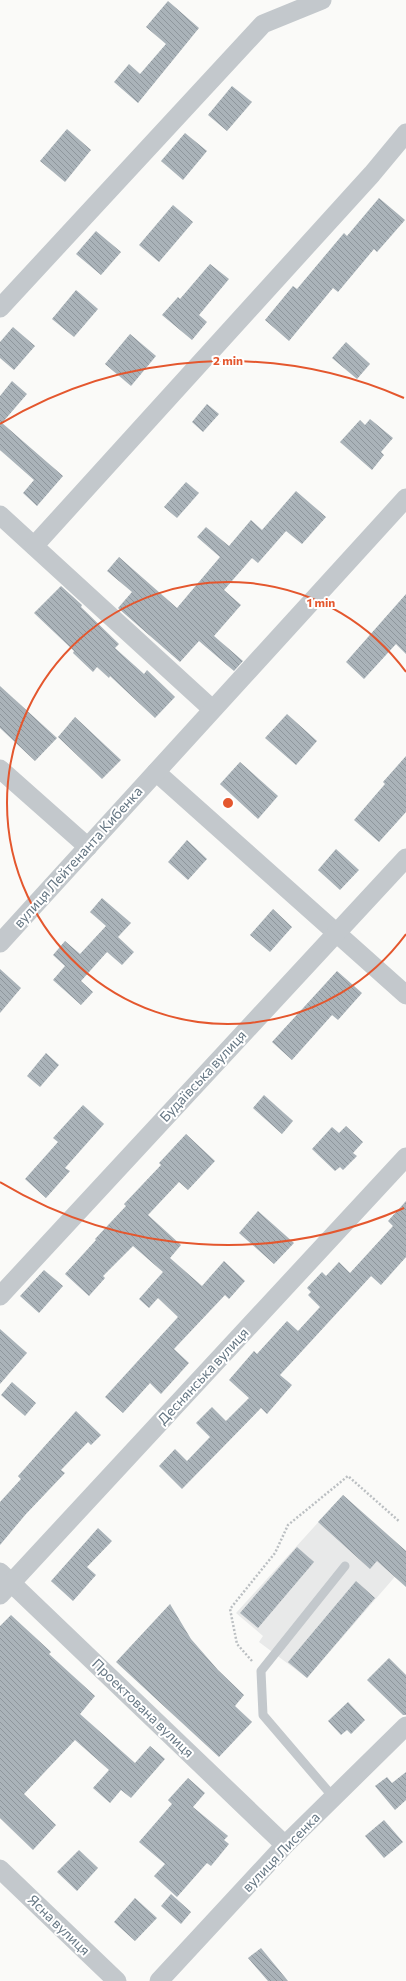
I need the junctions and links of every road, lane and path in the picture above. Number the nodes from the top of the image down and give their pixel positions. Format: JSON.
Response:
{"nodes":[{"id":1,"x":322,"y":0,"type":"edge"},
{"id":2,"x":406,"y":133,"type":"edge"},
{"id":3,"x":0,"y":308,"type":"edge"},
{"id":4,"x":406,"y":498,"type":"edge"},
{"id":5,"x":0,"y":515,"type":"edge"},
{"id":6,"x":34,"y":546,"type":"junction"},
{"id":7,"x":212,"y":709,"type":"junction"},
{"id":8,"x":0,"y":769,"type":"edge"},
{"id":9,"x":156,"y":772,"type":"junction"},
{"id":10,"x":88,"y":847,"type":"junction"},
{"id":11,"x":406,"y":858,"type":"edge"},
{"id":12,"x":336,"y":931,"type":"junction"},
{"id":13,"x":0,"y":943,"type":"edge"},
{"id":14,"x":406,"y":995,"type":"edge"},
{"id":15,"x":406,"y":1157,"type":"edge"},
{"id":16,"x":0,"y":1296,"type":"edge"},
{"id":17,"x":400,"y":1522,"type":"dead end"},
{"id":18,"x":345,"y":1566,"type":"dead end"},
{"id":19,"x":4,"y":1583,"type":"edge"},
{"id":20,"x":261,"y":1671,"type":"junction"},
{"id":21,"x":405,"y":1728,"type":"edge"},
{"id":22,"x":334,"y":1798,"type":"junction"},
{"id":23,"x":285,"y":1845,"type":"junction"},
{"id":24,"x":0,"y":1870,"type":"edge"},
{"id":25,"x":117,"y":1981,"type":"edge"},
{"id":26,"x":159,"y":1981,"type":"edge"}],
"edges":[{"from":1,"to":3,"type":"street"},
{"from":2,"to":6,"type":"street"},
{"from":4,"to":7,"type":"street"},
{"from":5,"to":6,"type":"street"},
{"from":6,"to":7,"type":"street"},
{"from":7,"to":9,"type":"street","name":"вулиця Лейтенанта Кибенка"},
{"from":8,"to":10,"type":"street"},
{"from":9,"to":10,"type":"street","name":"вулиця Лейтенанта Кибенка"},
{"from":9,"to":12,"type":"street"},
{"from":10,"to":13,"type":"street","name":"вулиця Лейтенанта Кибенка"},
{"from":11,"to":12,"type":"street","name":"Будаївська вулиця"},
{"from":12,"to":14,"type":"street"},
{"from":12,"to":16,"type":"street","name":"Будаївська вулиця"},
{"from":15,"to":19,"type":"street","name":"Деснянська вулиця"},
{"from":17,"to":20,"type":"path"},
{"from":18,"to":20,"type":"lane"},
{"from":19,"to":23,"type":"street","name":"Проектована вулиця"},
{"from":20,"to":22,"type":"lane"},
{"from":21,"to":22,"type":"street","name":"вулиця Лисенка"},
{"from":22,"to":23,"type":"street","name":"вулиця Лисенка"},
{"from":23,"to":26,"type":"street","name":"вулиця Лисенка"},
{"from":24,"to":25,"type":"street","name":"Ясна вулиця"}]}
